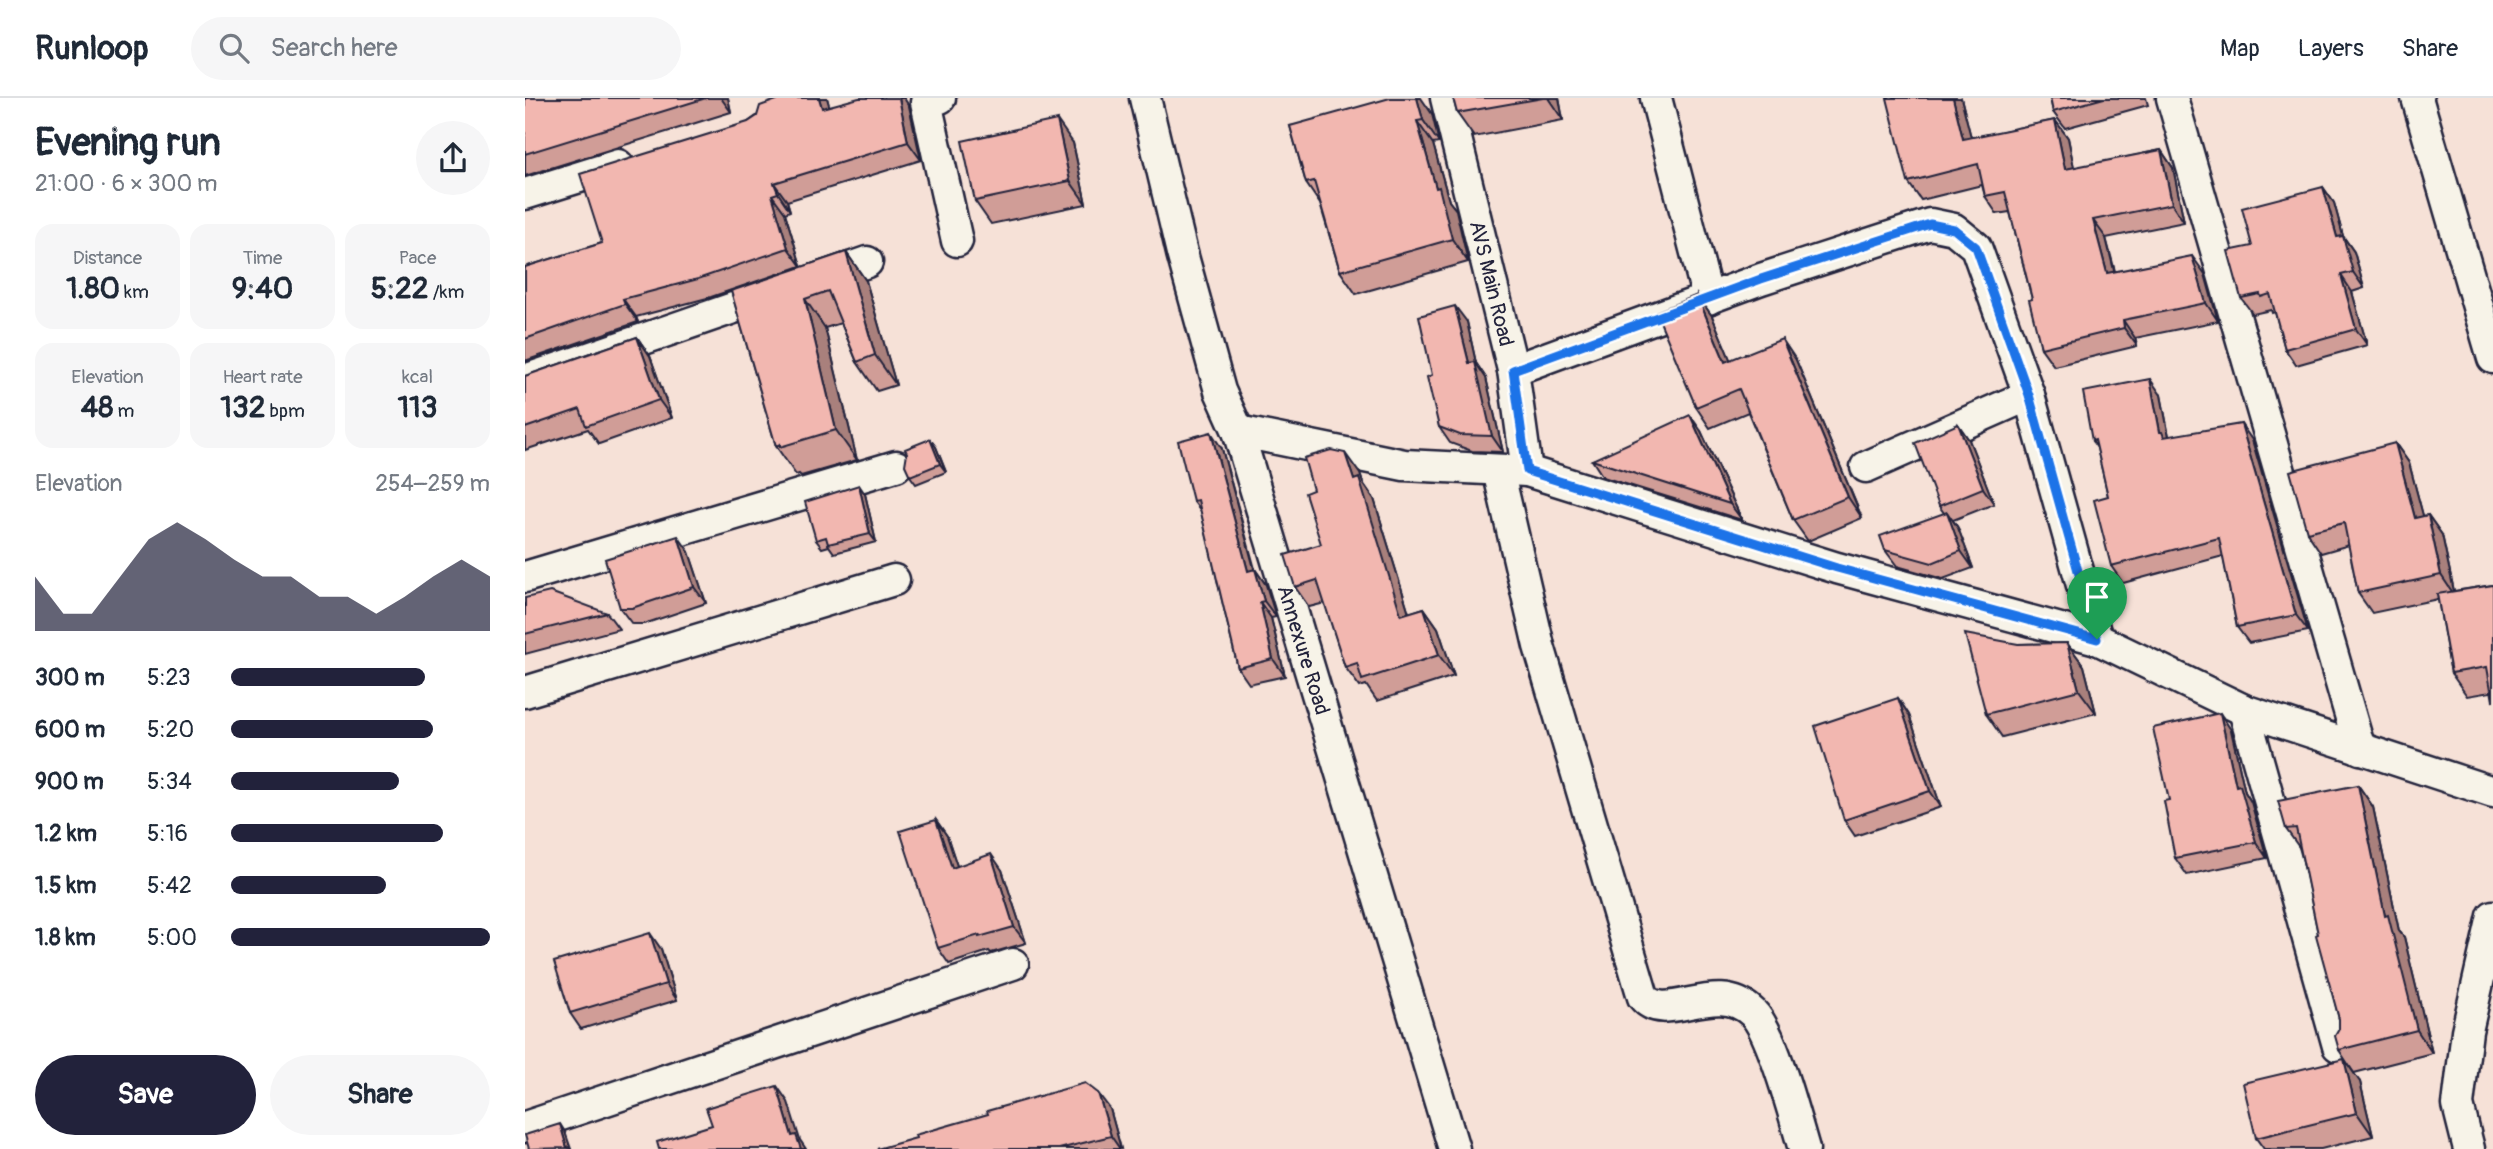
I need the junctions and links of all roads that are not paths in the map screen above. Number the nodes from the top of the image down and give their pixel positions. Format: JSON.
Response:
{"nodes":[{"id":1,"x":940,"y":98,"type":"edge"},
{"id":2,"x":1145,"y":98,"type":"edge"},
{"id":3,"x":1446,"y":98,"type":"edge"},
{"id":4,"x":1656,"y":98,"type":"edge"},
{"id":5,"x":2172,"y":98,"type":"edge"},
{"id":6,"x":2417,"y":98,"type":"edge"},
{"id":7,"x":641,"y":159,"type":"edge"},
{"id":8,"x":525,"y":194,"type":"edge"},
{"id":9,"x":957,"y":241,"type":"dead end"},
{"id":10,"x":867,"y":262,"type":"dead end"},
{"id":11,"x":1708,"y":299,"type":"junction"},
{"id":12,"x":2493,"y":358,"type":"edge"},
{"id":13,"x":1513,"y":370,"type":"junction"},
{"id":14,"x":525,"y":380,"type":"edge"},
{"id":15,"x":2029,"y":395,"type":"junction"},
{"id":16,"x":1238,"y":431,"type":"junction"},
{"id":17,"x":896,"y":466,"type":"dead end"},
{"id":18,"x":1866,"y":467,"type":"dead end"},
{"id":19,"x":1498,"y":470,"type":"junction"},
{"id":20,"x":1527,"y":471,"type":"junction"},
{"id":21,"x":525,"y":577,"type":"edge"},
{"id":22,"x":894,"y":580,"type":"dead end"},
{"id":23,"x":2097,"y":639,"type":"junction"},
{"id":24,"x":525,"y":692,"type":"edge"},
{"id":25,"x":2244,"y":710,"type":"junction"},
{"id":26,"x":2360,"y":749,"type":"junction"},
{"id":27,"x":2493,"y":792,"type":"edge"},
{"id":28,"x":2493,"y":916,"type":"edge"},
{"id":29,"x":1013,"y":964,"type":"dead end"},
{"id":30,"x":2338,"y":1046,"type":"edge"},
{"id":31,"x":525,"y":1128,"type":"edge"},
{"id":32,"x":1454,"y":1149,"type":"edge"},
{"id":33,"x":1804,"y":1149,"type":"edge"},
{"id":34,"x":2469,"y":1149,"type":"edge"}],
"edges":[{"from":1,"to":9,"type":"street"},
{"from":2,"to":16,"type":"street","name":"Annexure Road"},
{"from":3,"to":13,"type":"street","name":"AVS Main Road"},
{"from":4,"to":11,"type":"street"},
{"from":5,"to":26,"type":"street"},
{"from":6,"to":12,"type":"street"},
{"from":7,"to":8,"type":"street"},
{"from":10,"to":14,"type":"street"},
{"from":11,"to":13,"type":"street"},
{"from":11,"to":15,"type":"street"},
{"from":13,"to":20,"type":"street","name":"AVS Main Road"},
{"from":15,"to":18,"type":"street"},
{"from":15,"to":23,"type":"street"},
{"from":16,"to":19,"type":"street"},
{"from":16,"to":32,"type":"street","name":"Annexure Road"},
{"from":17,"to":21,"type":"street"},
{"from":19,"to":20,"type":"street"},
{"from":19,"to":33,"type":"street"},
{"from":20,"to":23,"type":"street"},
{"from":22,"to":24,"type":"street"},
{"from":23,"to":25,"type":"street"},
{"from":25,"to":26,"type":"street"},
{"from":25,"to":30,"type":"street"},
{"from":26,"to":27,"type":"street"},
{"from":28,"to":34,"type":"street"},
{"from":29,"to":31,"type":"street"}]}
